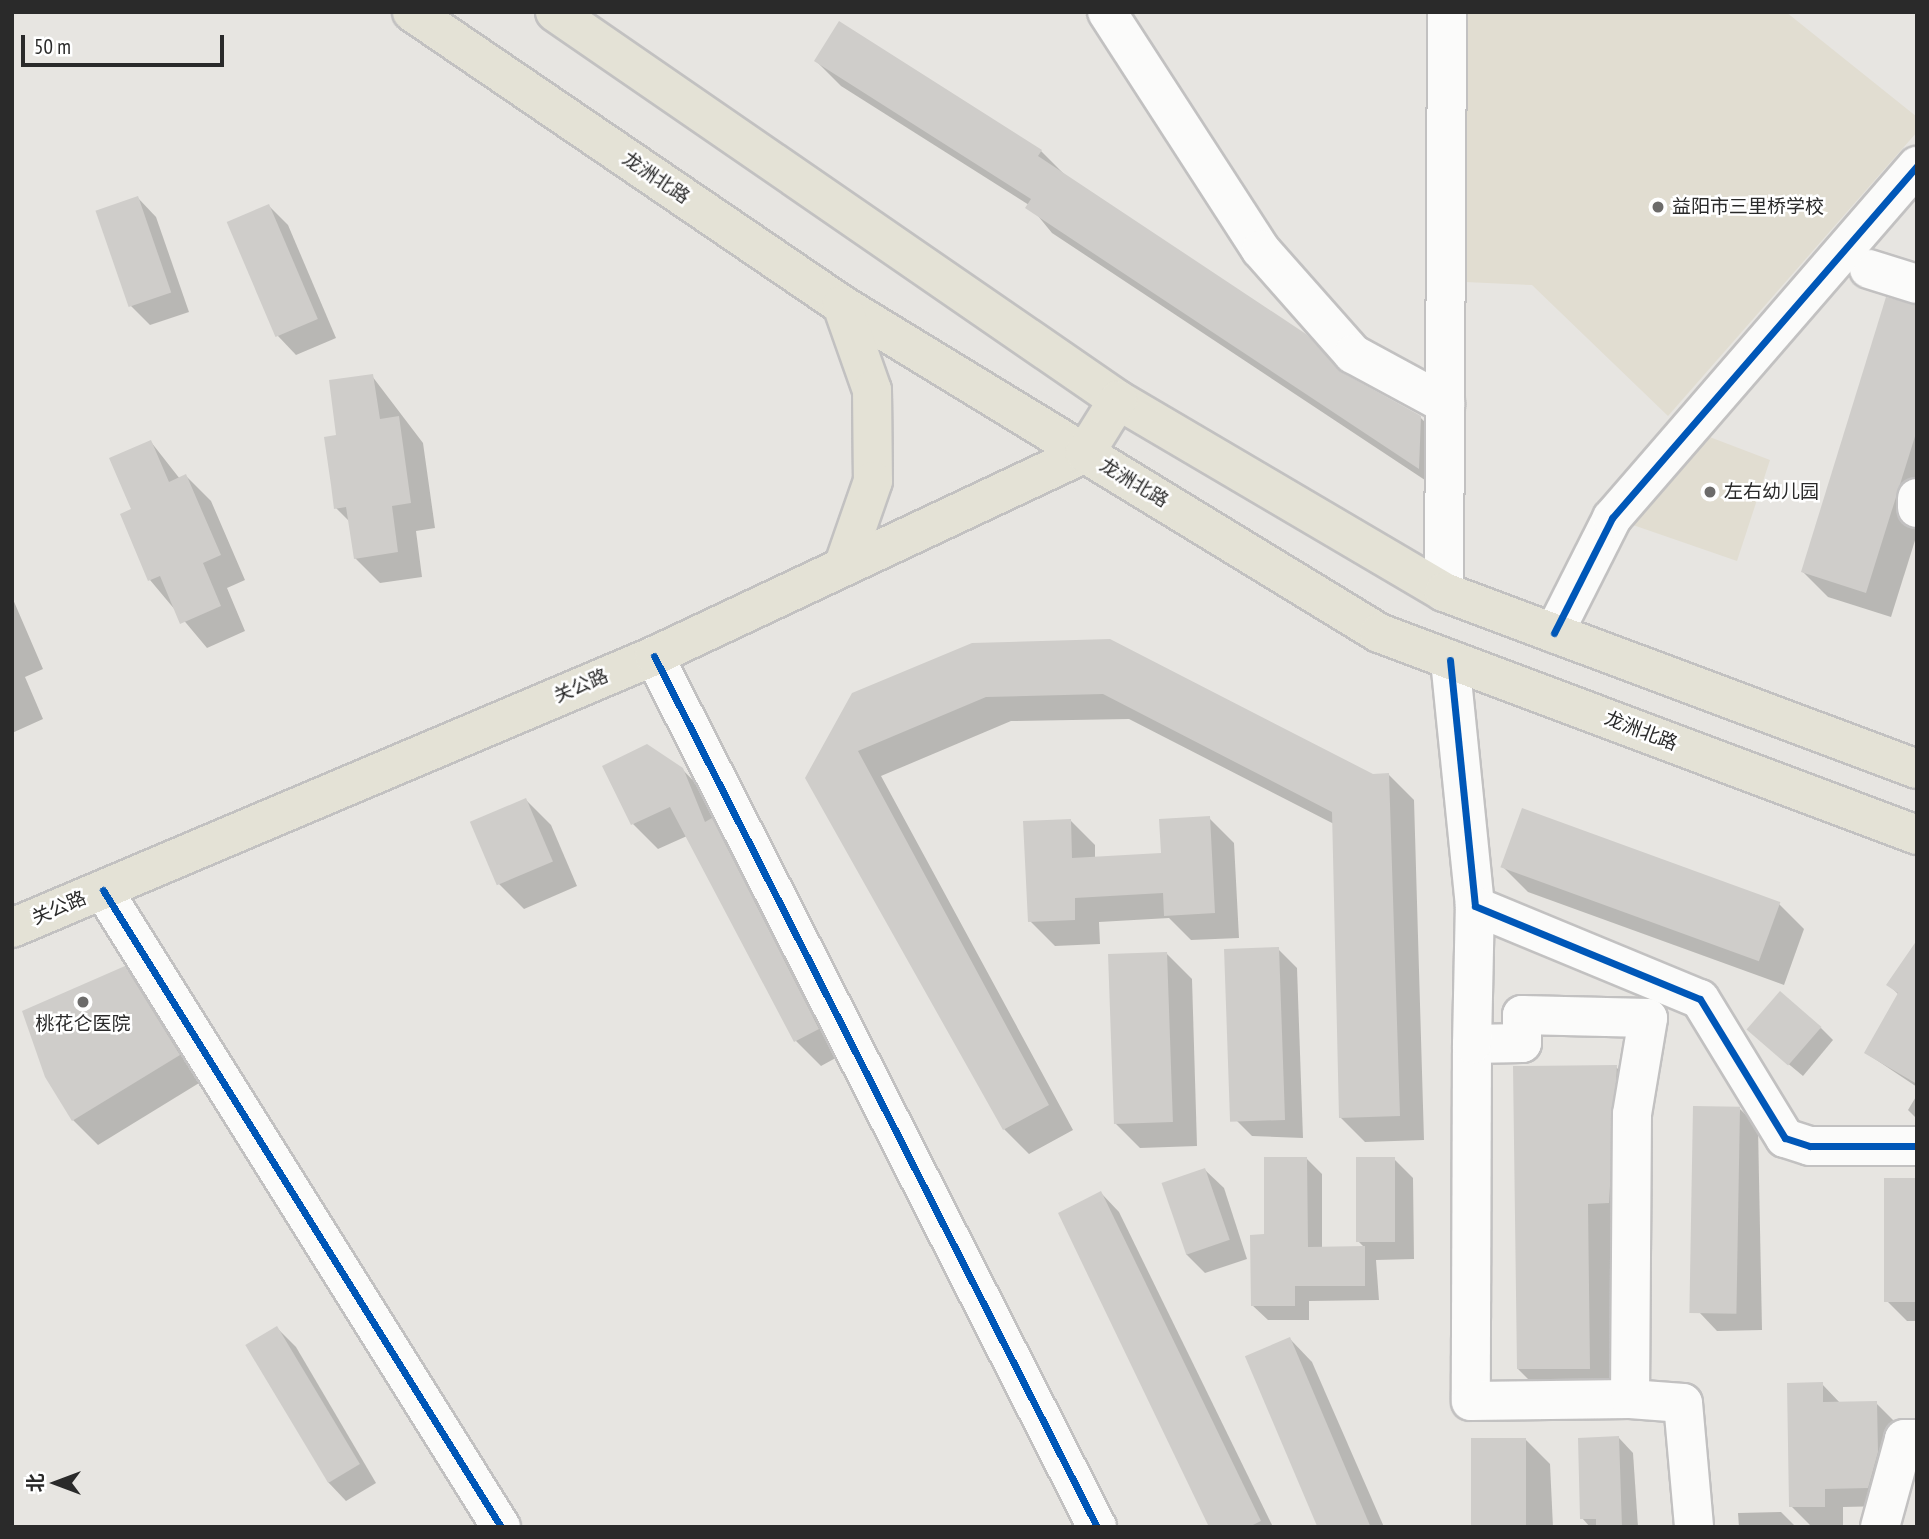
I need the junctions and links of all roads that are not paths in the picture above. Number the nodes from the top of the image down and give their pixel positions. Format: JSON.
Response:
{"nodes":[{"id":1,"x":412,"y":12,"type":"edge"},
{"id":2,"x":1107,"y":12,"type":"edge"},
{"id":3,"x":1447,"y":12,"type":"edge"},
{"id":4,"x":574,"y":19,"type":"edge"},
{"id":5,"x":1917,"y":166,"type":"edge"},
{"id":6,"x":1869,"y":269,"type":"dead end"},
{"id":7,"x":1917,"y":284,"type":"edge"},
{"id":8,"x":842,"y":305,"type":"junction"},
{"id":9,"x":1118,"y":400,"type":"junction"},
{"id":10,"x":1445,"y":404,"type":"junction"},
{"id":11,"x":1085,"y":453,"type":"junction"},
{"id":12,"x":1917,"y":498,"type":"edge"},
{"id":13,"x":1917,"y":508,"type":"edge"},
{"id":14,"x":843,"y":567,"type":"junction"},
{"id":15,"x":1444,"y":592,"type":"junction"},
{"id":16,"x":1554,"y":633,"type":"junction"},
{"id":17,"x":654,"y":656,"type":"junction"},
{"id":18,"x":1450,"y":660,"type":"junction"},
{"id":19,"x":1917,"y":769,"type":"edge"},
{"id":20,"x":1917,"y":835,"type":"edge"},
{"id":21,"x":103,"y":890,"type":"junction"},
{"id":22,"x":1475,"y":906,"type":"junction"},
{"id":23,"x":12,"y":928,"type":"edge"},
{"id":24,"x":1472,"y":1044,"type":"junction"},
{"id":25,"x":1917,"y":1146,"type":"edge"},
{"id":26,"x":1630,"y":1399,"type":"junction"},
{"id":27,"x":1917,"y":1439,"type":"edge"},
{"id":28,"x":501,"y":1527,"type":"edge"},
{"id":29,"x":1097,"y":1527,"type":"edge"},
{"id":30,"x":1694,"y":1527,"type":"edge"},
{"id":31,"x":1880,"y":1527,"type":"edge"}],
"edges":[{"from":1,"to":8,"type":"main road","name":"龙洲北路"},
{"from":2,"to":10,"type":"street"},
{"from":3,"to":10,"type":"street"},
{"from":4,"to":9,"type":"main road"},
{"from":5,"to":16,"type":"street"},
{"from":6,"to":7,"type":"street"},
{"from":8,"to":11,"type":"main road","name":"龙洲北路"},
{"from":8,"to":14,"type":"main road"},
{"from":9,"to":11,"type":"main road"},
{"from":9,"to":15,"type":"main road"},
{"from":10,"to":15,"type":"street"},
{"from":11,"to":14,"type":"main road","name":"关公路"},
{"from":11,"to":18,"type":"main road","name":"龙洲北路"},
{"from":12,"to":13,"type":"street"},
{"from":14,"to":17,"type":"main road","name":"关公路"},
{"from":15,"to":16,"type":"main road"},
{"from":16,"to":19,"type":"main road"},
{"from":17,"to":21,"type":"main road","name":"关公路"},
{"from":17,"to":29,"type":"street"},
{"from":18,"to":20,"type":"main road","name":"龙洲北路"},
{"from":18,"to":22,"type":"street"},
{"from":21,"to":23,"type":"main road","name":"关公路"},
{"from":21,"to":28,"type":"street"},
{"from":22,"to":24,"type":"street"},
{"from":22,"to":25,"type":"street"},
{"from":24,"to":26,"type":"street"},
{"from":24,"to":26,"type":"street"},
{"from":26,"to":30,"type":"street"},
{"from":27,"to":31,"type":"street"}]}
